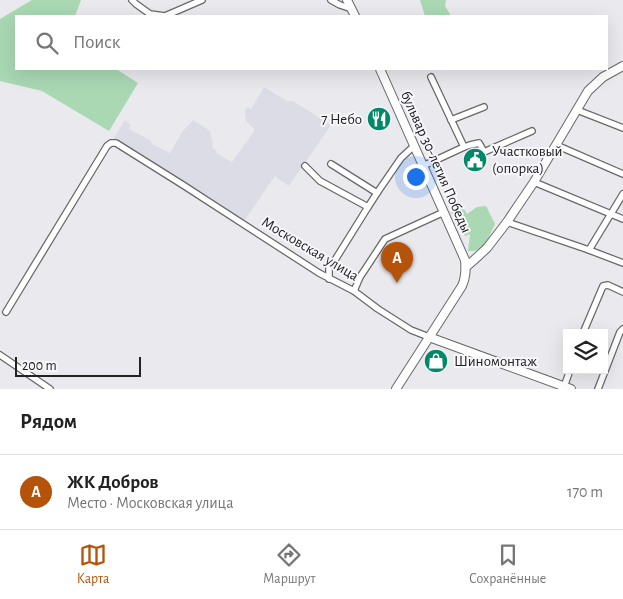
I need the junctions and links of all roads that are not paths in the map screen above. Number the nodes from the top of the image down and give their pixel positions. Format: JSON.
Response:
{"nodes":[{"id":1,"x":132,"y":0,"type":"edge"},
{"id":2,"x":202,"y":0,"type":"edge"},
{"id":3,"x":330,"y":0,"type":"edge"},
{"id":4,"x":347,"y":0,"type":"edge"},
{"id":5,"x":353,"y":13,"type":"edge"},
{"id":6,"x":158,"y":15,"type":"edge"},
{"id":7,"x":167,"y":15,"type":"edge"},
{"id":8,"x":623,"y":66,"type":"edge"},
{"id":9,"x":380,"y":70,"type":"edge"},
{"id":10,"x":431,"y":77,"type":"dead end"},
{"id":11,"x":484,"y":106,"type":"dead end"},
{"id":12,"x":577,"y":110,"type":"junction"},
{"id":13,"x":451,"y":120,"type":"junction"},
{"id":14,"x":623,"y":128,"type":"edge"},
{"id":15,"x":532,"y":131,"type":"dead end"},
{"id":16,"x":414,"y":146,"type":"junction"},
{"id":17,"x":556,"y":146,"type":"junction"},
{"id":18,"x":464,"y":147,"type":"junction"},
{"id":19,"x":331,"y":164,"type":"dead end"},
{"id":20,"x":305,"y":166,"type":"dead end"},
{"id":21,"x":423,"y":166,"type":"junction"},
{"id":22,"x":623,"y":174,"type":"edge"},
{"id":23,"x":534,"y":182,"type":"junction"},
{"id":24,"x":377,"y":193,"type":"junction"},
{"id":25,"x":623,"y":194,"type":"edge"},
{"id":26,"x":368,"y":207,"type":"junction"},
{"id":27,"x":444,"y":212,"type":"junction"},
{"id":28,"x":611,"y":214,"type":"junction"},
{"id":29,"x":623,"y":218,"type":"edge"},
{"id":30,"x":507,"y":222,"type":"junction"},
{"id":31,"x":589,"y":250,"type":"junction"},
{"id":32,"x":623,"y":263,"type":"edge"},
{"id":33,"x":466,"y":266,"type":"junction"},
{"id":34,"x":329,"y":278,"type":"junction"},
{"id":35,"x":354,"y":292,"type":"junction"},
{"id":36,"x":623,"y":292,"type":"edge"},
{"id":37,"x":6,"y":312,"type":"dead end"},
{"id":38,"x":585,"y":329,"type":"edge"},
{"id":39,"x":623,"y":329,"type":"edge"},
{"id":40,"x":429,"y":337,"type":"junction"},
{"id":41,"x":0,"y":355,"type":"edge"},
{"id":42,"x":570,"y":374,"type":"edge"},
{"id":43,"x":568,"y":388,"type":"edge"},
{"id":44,"x":50,"y":389,"type":"edge"},
{"id":45,"x":396,"y":389,"type":"edge"},
{"id":46,"x":598,"y":389,"type":"edge"}],
"edges":[{"from":1,"to":6,"type":"street"},
{"from":2,"to":7,"type":"street"},
{"from":3,"to":5,"type":"street"},
{"from":4,"to":5,"type":"main road"},
{"from":8,"to":12,"type":"main road"},
{"from":9,"to":16,"type":"main road","name":"бульвар 30-летия Победы"},
{"from":10,"to":13,"type":"street"},
{"from":11,"to":13,"type":"street"},
{"from":12,"to":14,"type":"street"},
{"from":12,"to":17,"type":"main road"},
{"from":13,"to":18,"type":"street"},
{"from":15,"to":18,"type":"street"},
{"from":16,"to":21,"type":"main road","name":"бульвар 30-летия Победы"},
{"from":16,"to":24,"type":"street"},
{"from":17,"to":22,"type":"street"},
{"from":17,"to":23,"type":"main road"},
{"from":18,"to":21,"type":"street"},
{"from":19,"to":24,"type":"street"},
{"from":20,"to":26,"type":"street"},
{"from":21,"to":27,"type":"main road","name":"бульвар 30-летия Победы"},
{"from":23,"to":28,"type":"street"},
{"from":23,"to":30,"type":"main road"},
{"from":24,"to":26,"type":"street"},
{"from":25,"to":28,"type":"street"},
{"from":26,"to":34,"type":"street"},
{"from":27,"to":33,"type":"main road","name":"бульвар 30-летия Победы"},
{"from":27,"to":35,"type":"street"},
{"from":28,"to":29,"type":"street"},
{"from":28,"to":31,"type":"street"},
{"from":30,"to":31,"type":"street"},
{"from":30,"to":33,"type":"main road"},
{"from":31,"to":32,"type":"street"},
{"from":33,"to":40,"type":"main road"},
{"from":34,"to":35,"type":"street","name":"Московская улица"},
{"from":34,"to":37,"type":"street","name":"Московская улица"},
{"from":35,"to":40,"type":"street","name":"Московская улица"},
{"from":36,"to":38,"type":"street"},
{"from":39,"to":46,"type":"street"},
{"from":40,"to":43,"type":"main road"},
{"from":40,"to":45,"type":"main road"},
{"from":41,"to":44,"type":"street"},
{"from":42,"to":43,"type":"street"}]}
